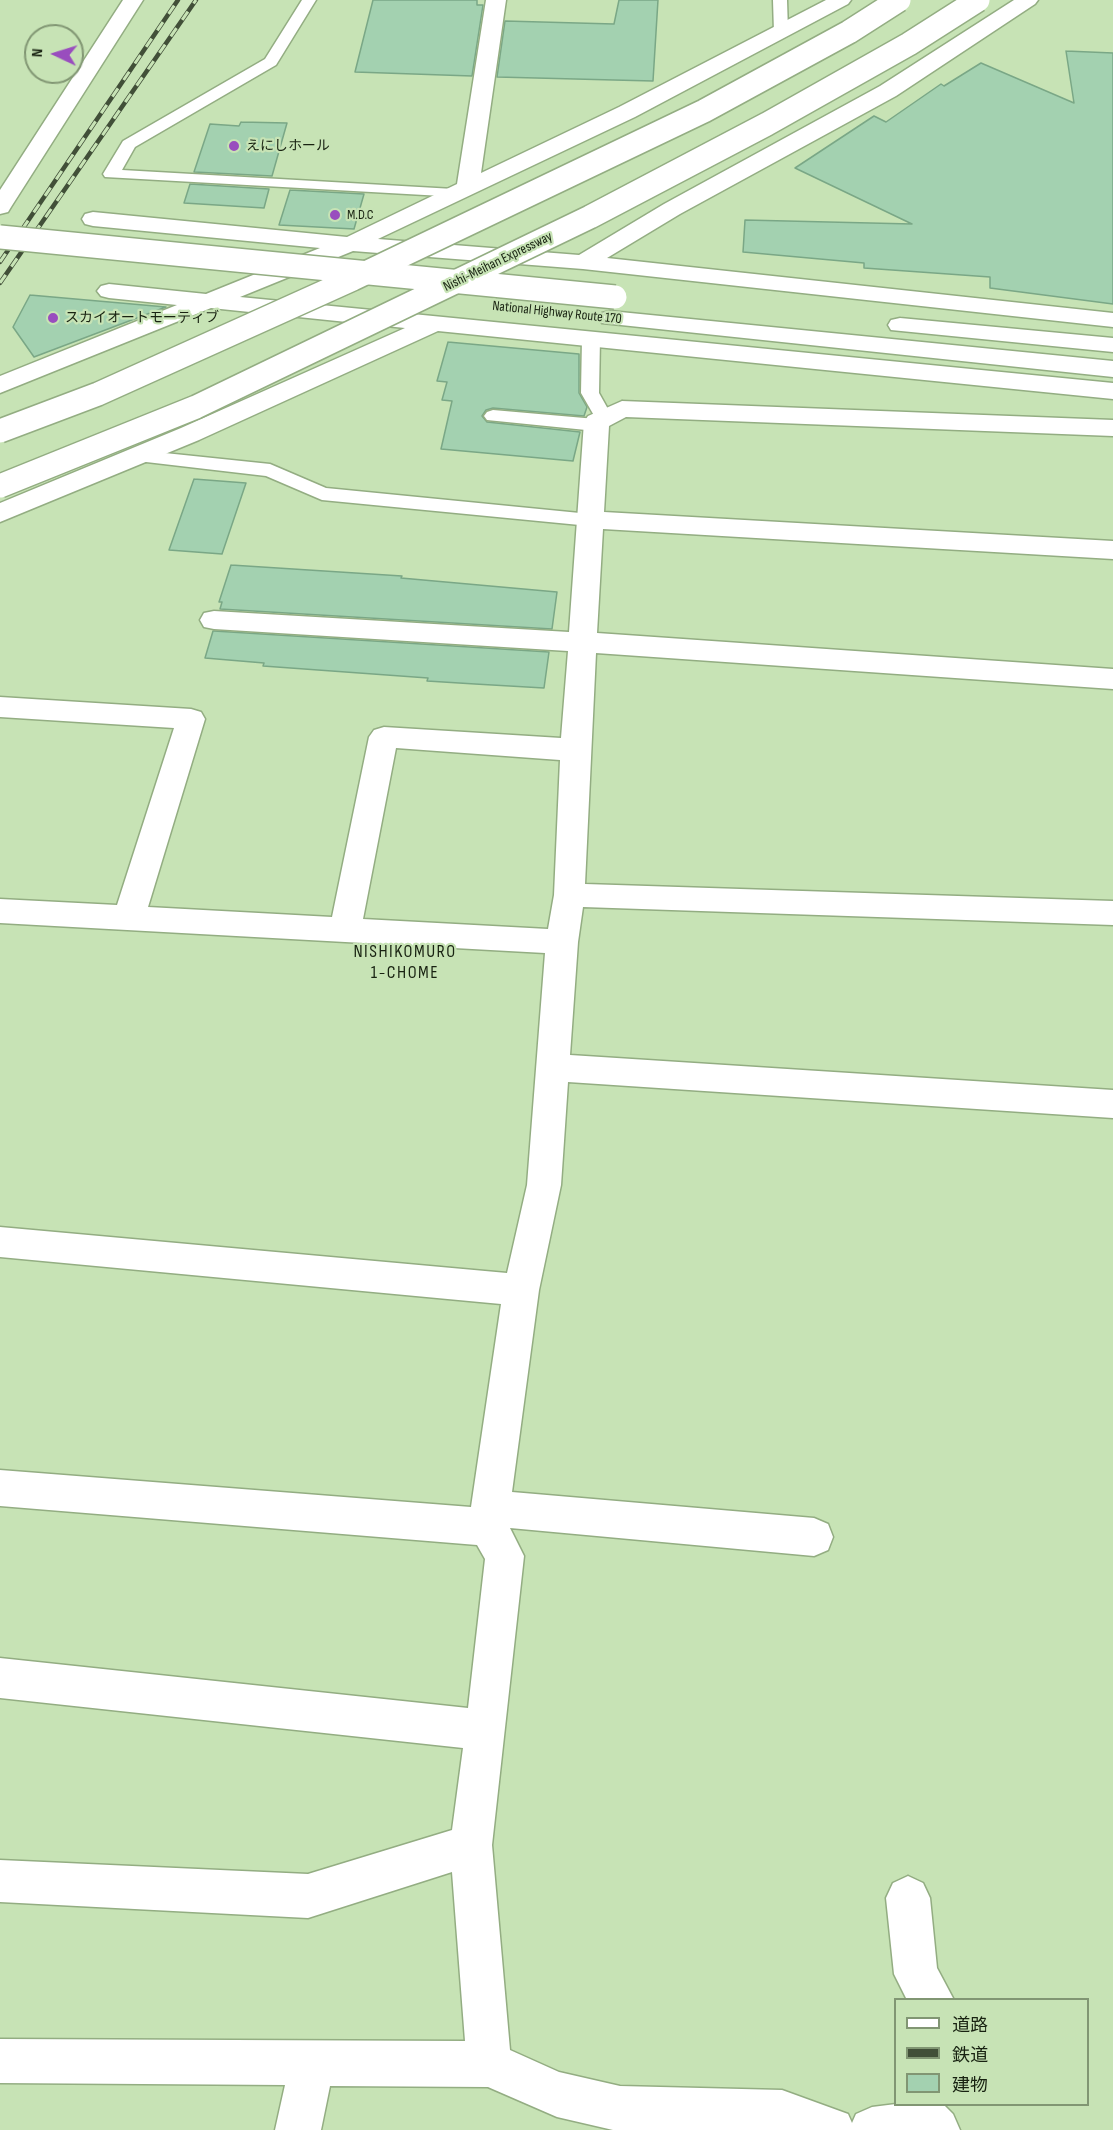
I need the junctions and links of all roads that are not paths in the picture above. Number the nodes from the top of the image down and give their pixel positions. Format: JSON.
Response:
{"nodes":[{"id":1,"x":133,"y":0,"type":"edge"},
{"id":2,"x":309,"y":0,"type":"edge"},
{"id":3,"x":496,"y":0,"type":"edge"},
{"id":4,"x":780,"y":0,"type":"edge"},
{"id":5,"x":841,"y":0,"type":"edge"},
{"id":6,"x":899,"y":0,"type":"edge"},
{"id":7,"x":978,"y":0,"type":"edge"},
{"id":8,"x":1028,"y":0,"type":"edge"},
{"id":9,"x":781,"y":32,"type":"junction"},
{"id":10,"x":461,"y":191,"type":"junction"},
{"id":11,"x":1,"y":203,"type":"edge"},
{"id":12,"x":93,"y":219,"type":"dead end"},
{"id":13,"x":0,"y":237,"type":"edge"},
{"id":14,"x":350,"y":244,"type":"junction"},
{"id":15,"x":0,"y":258,"type":"edge"},
{"id":16,"x":583,"y":262,"type":"junction"},
{"id":17,"x":109,"y":291,"type":"dead end"},
{"id":18,"x":208,"y":300,"type":"junction"},
{"id":19,"x":612,"y":308,"type":"junction"},
{"id":20,"x":1113,"y":321,"type":"edge"},
{"id":21,"x":438,"y":323,"type":"junction"},
{"id":22,"x":591,"y":338,"type":"junction"},
{"id":23,"x":1113,"y":345,"type":"edge"},
{"id":24,"x":1113,"y":369,"type":"edge"},
{"id":25,"x":0,"y":385,"type":"edge"},
{"id":26,"x":1113,"y":391,"type":"edge"},
{"id":27,"x":493,"y":416,"type":"dead end"},
{"id":28,"x":600,"y":422,"type":"junction"},
{"id":29,"x":1113,"y":428,"type":"edge"},
{"id":30,"x":0,"y":430,"type":"edge"},
{"id":31,"x":136,"y":456,"type":"junction"},
{"id":32,"x":0,"y":486,"type":"edge"},
{"id":33,"x":0,"y":513,"type":"edge"},
{"id":34,"x":590,"y":520,"type":"junction"},
{"id":35,"x":1113,"y":549,"type":"edge"},
{"id":36,"x":214,"y":620,"type":"dead end"},
{"id":37,"x":582,"y":642,"type":"junction"},
{"id":38,"x":1113,"y":679,"type":"edge"},
{"id":39,"x":0,"y":706,"type":"edge"},
{"id":40,"x":575,"y":750,"type":"junction"},
{"id":41,"x":569,"y":896,"type":"junction"},
{"id":42,"x":0,"y":911,"type":"edge"},
{"id":43,"x":1113,"y":913,"type":"edge"},
{"id":44,"x":129,"y":918,"type":"junction"},
{"id":45,"x":345,"y":929,"type":"junction"},
{"id":46,"x":561,"y":942,"type":"junction"},
{"id":47,"x":552,"y":1067,"type":"junction"},
{"id":48,"x":1113,"y":1104,"type":"edge"},
{"id":49,"x":0,"y":1242,"type":"edge"},
{"id":50,"x":521,"y":1290,"type":"junction"},
{"id":51,"x":0,"y":1488,"type":"edge"},
{"id":52,"x":489,"y":1518,"type":"junction"},
{"id":53,"x":814,"y":1537,"type":"dead end"},
{"id":54,"x":0,"y":1678,"type":"edge"},
{"id":55,"x":486,"y":1730,"type":"junction"},
{"id":56,"x":471,"y":1845,"type":"junction"},
{"id":57,"x":0,"y":1881,"type":"edge"},
{"id":58,"x":908,"y":1898,"type":"dead end"},
{"id":59,"x":931,"y":1998,"type":"edge"},
{"id":60,"x":0,"y":2061,"type":"edge"},
{"id":61,"x":312,"y":2063,"type":"junction"},
{"id":62,"x":489,"y":2064,"type":"junction"},
{"id":63,"x":933,"y":2119,"type":"edge"},
{"id":64,"x":298,"y":2130,"type":"edge"},
{"id":65,"x":832,"y":2130,"type":"edge"},
{"id":66,"x":872,"y":2130,"type":"edge"}],
"edges":[{"from":1,"to":11,"type":"main road"},
{"from":2,"to":10,"type":"lane"},
{"from":3,"to":10,"type":"main road"},
{"from":4,"to":9,"type":"lane"},
{"from":5,"to":9,"type":"main road"},
{"from":6,"to":30,"type":"main road","bridge":true},
{"from":7,"to":32,"type":"main road","name":"Nishi-Meihan Expressway","bridge":true},
{"from":8,"to":16,"type":"main road"},
{"from":9,"to":10,"type":"main road"},
{"from":10,"to":14,"type":"main road"},
{"from":12,"to":14,"type":"main road"},
{"from":13,"to":19,"type":"main road","name":"National Highway Route 170","bridge":true},
{"from":14,"to":16,"type":"main road"},
{"from":14,"to":18,"type":"main road"},
{"from":15,"to":19,"type":"main road","name":"National Highway Route 170","bridge":true},
{"from":16,"to":20,"type":"main road"},
{"from":17,"to":18,"type":"main road"},
{"from":18,"to":21,"type":"main road"},
{"from":18,"to":25,"type":"main road"},
{"from":19,"to":23,"type":"main road","name":"National Highway Route 170"},
{"from":19,"to":24,"type":"main road","name":"National Highway Route 170"},
{"from":21,"to":22,"type":"main road"},
{"from":21,"to":31,"type":"main road"},
{"from":22,"to":26,"type":"main road"},
{"from":22,"to":28,"type":"lane"},
{"from":27,"to":28,"type":"lane"},
{"from":28,"to":29,"type":"main road"},
{"from":28,"to":34,"type":"main road"},
{"from":31,"to":33,"type":"main road"},
{"from":31,"to":34,"type":"lane"},
{"from":34,"to":35,"type":"main road"},
{"from":34,"to":37,"type":"main road"},
{"from":36,"to":37,"type":"main road"},
{"from":37,"to":38,"type":"main road"},
{"from":37,"to":40,"type":"main road"},
{"from":39,"to":44,"type":"main road"},
{"from":40,"to":41,"type":"main road"},
{"from":40,"to":45,"type":"main road"},
{"from":41,"to":43,"type":"main road"},
{"from":41,"to":46,"type":"main road"},
{"from":42,"to":44,"type":"main road"},
{"from":44,"to":45,"type":"main road"},
{"from":45,"to":46,"type":"main road"},
{"from":46,"to":47,"type":"main road"},
{"from":47,"to":48,"type":"main road"},
{"from":47,"to":50,"type":"main road"},
{"from":49,"to":50,"type":"main road"},
{"from":50,"to":52,"type":"main road"},
{"from":51,"to":52,"type":"main road"},
{"from":52,"to":53,"type":"main road"},
{"from":52,"to":55,"type":"main road"},
{"from":54,"to":55,"type":"main road"},
{"from":55,"to":56,"type":"main road"},
{"from":56,"to":57,"type":"main road"},
{"from":56,"to":62,"type":"main road"},
{"from":58,"to":59,"type":"main road"},
{"from":60,"to":61,"type":"main road"},
{"from":61,"to":62,"type":"main road"},
{"from":61,"to":64,"type":"main road"},
{"from":62,"to":65,"type":"main road"},
{"from":63,"to":66,"type":"main road"}]}
